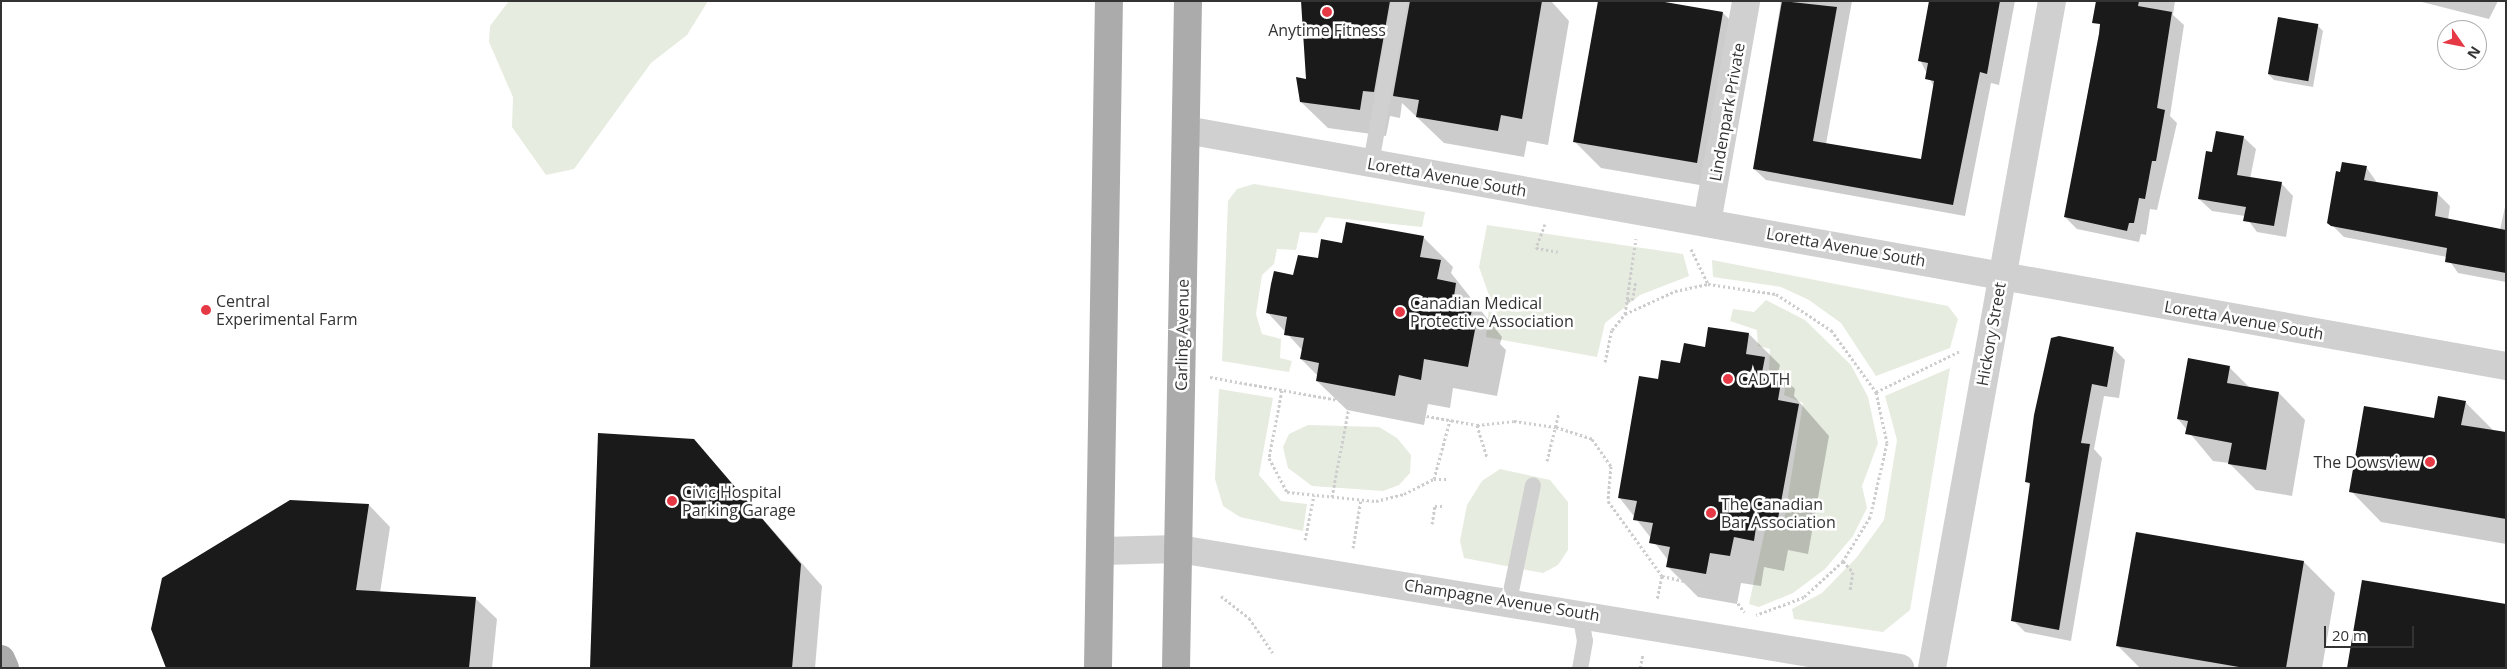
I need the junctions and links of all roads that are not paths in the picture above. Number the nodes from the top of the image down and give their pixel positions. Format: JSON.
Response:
{"nodes":[{"id":1,"x":1109,"y":1,"type":"edge"},
{"id":2,"x":1188,"y":1,"type":"edge"},
{"id":3,"x":1400,"y":1,"type":"edge"},
{"id":4,"x":1746,"y":1,"type":"edge"},
{"id":5,"x":2052,"y":1,"type":"edge"},
{"id":6,"x":1186,"y":130,"type":"junction"},
{"id":7,"x":1371,"y":163,"type":"junction"},
{"id":8,"x":1699,"y":222,"type":"junction"},
{"id":9,"x":2002,"y":274,"type":"junction"},
{"id":10,"x":2506,"y":366,"type":"edge"},
{"id":11,"x":1533,"y":485,"type":"dead end"},
{"id":12,"x":1179,"y":549,"type":"junction"},
{"id":13,"x":1102,"y":551,"type":"junction"},
{"id":14,"x":1509,"y":602,"type":"junction"},
{"id":15,"x":1580,"y":613,"type":"junction"},
{"id":16,"x":1,"y":659,"type":"edge"},
{"id":17,"x":5,"y":668,"type":"edge"},
{"id":18,"x":1098,"y":668,"type":"edge"},
{"id":19,"x":1176,"y":668,"type":"edge"},
{"id":20,"x":1580,"y":668,"type":"edge"},
{"id":21,"x":1900,"y":668,"type":"edge"},
{"id":22,"x":1932,"y":668,"type":"edge"}],
"edges":[{"from":1,"to":13,"type":"main road"},
{"from":2,"to":6,"type":"main road","name":"Carling Avenue"},
{"from":3,"to":7,"type":"lane"},
{"from":4,"to":8,"type":"street","name":"Lindenpark Private"},
{"from":5,"to":9,"type":"street","name":"Hickory Street"},
{"from":6,"to":7,"type":"street","name":"Loretta Avenue South"},
{"from":6,"to":12,"type":"main road","name":"Carling Avenue"},
{"from":7,"to":8,"type":"street","name":"Loretta Avenue South"},
{"from":8,"to":9,"type":"street","name":"Loretta Avenue South"},
{"from":9,"to":10,"type":"street","name":"Loretta Avenue South"},
{"from":9,"to":22,"type":"street","name":"Hickory Street"},
{"from":11,"to":14,"type":"lane"},
{"from":12,"to":13,"type":"street","name":"Champagne Avenue South"},
{"from":12,"to":14,"type":"street","name":"Champagne Avenue South"},
{"from":12,"to":19,"type":"main road","name":"Carling Avenue"},
{"from":13,"to":18,"type":"main road"},
{"from":14,"to":15,"type":"street","name":"Champagne Avenue South"},
{"from":15,"to":20,"type":"lane"},
{"from":15,"to":21,"type":"street","name":"Champagne Avenue South"},
{"from":16,"to":17,"type":"main road"}]}
